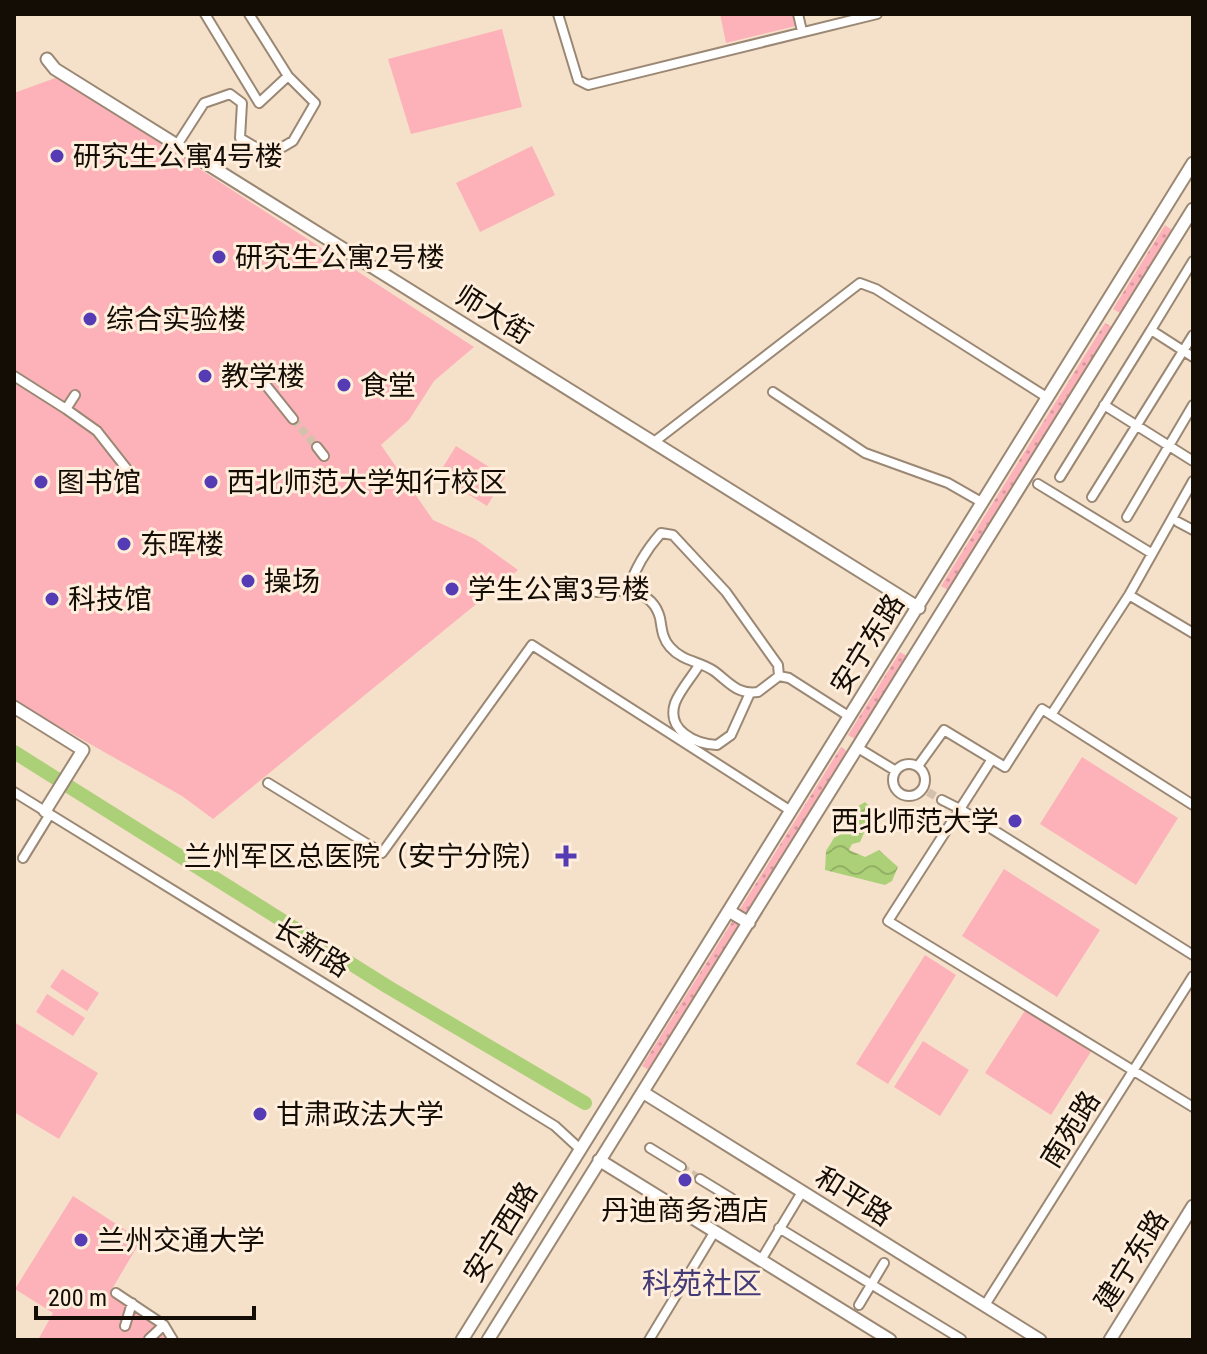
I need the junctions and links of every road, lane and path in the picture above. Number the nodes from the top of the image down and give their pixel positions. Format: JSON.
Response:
{"nodes":[{"id":1,"x":205,"y":14,"type":"edge"},
{"id":2,"x":249,"y":14,"type":"edge"},
{"id":3,"x":558,"y":14,"type":"edge"},
{"id":4,"x":798,"y":14,"type":"edge"},
{"id":5,"x":877,"y":14,"type":"edge"},
{"id":6,"x":802,"y":31,"type":"junction"},
{"id":7,"x":47,"y":59,"type":"dead end"},
{"id":8,"x":288,"y":76,"type":"junction"},
{"id":9,"x":177,"y":145,"type":"junction"},
{"id":10,"x":1193,"y":163,"type":"edge"},
{"id":11,"x":1193,"y":209,"type":"edge"},
{"id":12,"x":1188,"y":229,"type":"edge"},
{"id":13,"x":1193,"y":261,"type":"edge"},
{"id":14,"x":1151,"y":330,"type":"junction"},
{"id":15,"x":1193,"y":335,"type":"edge"},
{"id":16,"x":1183,"y":351,"type":"junction"},
{"id":17,"x":1193,"y":357,"type":"edge"},
{"id":18,"x":257,"y":374,"type":"dead end"},
{"id":19,"x":14,"y":376,"type":"edge"},
{"id":20,"x":773,"y":392,"type":"dead end"},
{"id":21,"x":75,"y":395,"type":"dead end"},
{"id":22,"x":1048,"y":398,"type":"junction"},
{"id":23,"x":1104,"y":405,"type":"junction"},
{"id":24,"x":1193,"y":405,"type":"edge"},
{"id":25,"x":66,"y":409,"type":"junction"},
{"id":26,"x":293,"y":419,"type":"tunnel mouth"},
{"id":27,"x":1137,"y":426,"type":"junction"},
{"id":28,"x":654,"y":442,"type":"junction"},
{"id":29,"x":1169,"y":446,"type":"junction"},
{"id":30,"x":317,"y":447,"type":"tunnel mouth"},
{"id":31,"x":324,"y":456,"type":"dead end"},
{"id":32,"x":1193,"y":461,"type":"edge"},
{"id":33,"x":130,"y":473,"type":"dead end"},
{"id":34,"x":1060,"y":477,"type":"dead end"},
{"id":35,"x":1193,"y":481,"type":"edge"},
{"id":36,"x":1038,"y":484,"type":"dead end"},
{"id":37,"x":1092,"y":497,"type":"dead end"},
{"id":38,"x":983,"y":503,"type":"junction"},
{"id":39,"x":1127,"y":517,"type":"dead end"},
{"id":40,"x":1178,"y":522,"type":"dead end"},
{"id":41,"x":1193,"y":530,"type":"edge"},
{"id":42,"x":1151,"y":553,"type":"junction"},
{"id":43,"x":628,"y":590,"type":"junction"},
{"id":44,"x":597,"y":592,"type":"dead end"},
{"id":45,"x":1129,"y":595,"type":"junction"},
{"id":46,"x":919,"y":608,"type":"junction"},
{"id":47,"x":1193,"y":633,"type":"edge"},
{"id":48,"x":699,"y":665,"type":"junction"},
{"id":49,"x":779,"y":676,"type":"junction"},
{"id":50,"x":750,"y":693,"type":"junction"},
{"id":51,"x":14,"y":707,"type":"edge"},
{"id":52,"x":1051,"y":715,"type":"junction"},
{"id":53,"x":850,"y":717,"type":"junction"},
{"id":54,"x":858,"y":748,"type":"junction"},
{"id":55,"x":992,"y":759,"type":"junction"},
{"id":56,"x":918,"y":766,"type":"junction"},
{"id":57,"x":896,"y":771,"type":"junction"},
{"id":58,"x":268,"y":783,"type":"dead end"},
{"id":59,"x":14,"y":792,"type":"edge"},
{"id":60,"x":942,"y":800,"type":"tunnel mouth"},
{"id":61,"x":1193,"y":805,"type":"edge"},
{"id":62,"x":960,"y":809,"type":"junction"},
{"id":63,"x":791,"y":811,"type":"junction"},
{"id":64,"x":47,"y":812,"type":"junction"},
{"id":65,"x":23,"y":858,"type":"dead end"},
{"id":66,"x":729,"y":911,"type":"junction"},
{"id":67,"x":749,"y":923,"type":"junction"},
{"id":68,"x":1193,"y":955,"type":"edge"},
{"id":69,"x":1193,"y":976,"type":"edge"},
{"id":70,"x":1134,"y":1070,"type":"junction"},
{"id":71,"x":644,"y":1093,"type":"junction"},
{"id":72,"x":1193,"y":1107,"type":"edge"},
{"id":73,"x":650,"y":1148,"type":"dead end"},
{"id":74,"x":580,"y":1149,"type":"junction"},
{"id":75,"x":599,"y":1160,"type":"junction"},
{"id":76,"x":681,"y":1167,"type":"tunnel mouth"},
{"id":77,"x":700,"y":1179,"type":"tunnel mouth"},
{"id":78,"x":802,"y":1192,"type":"junction"},
{"id":79,"x":731,"y":1198,"type":"dead end"},
{"id":80,"x":1193,"y":1206,"type":"edge"},
{"id":81,"x":779,"y":1228,"type":"junction"},
{"id":82,"x":715,"y":1231,"type":"junction"},
{"id":83,"x":761,"y":1260,"type":"junction"},
{"id":84,"x":884,"y":1263,"type":"dead end"},
{"id":85,"x":871,"y":1285,"type":"junction"},
{"id":86,"x":116,"y":1293,"type":"dead end"},
{"id":87,"x":132,"y":1303,"type":"junction"},
{"id":88,"x":859,"y":1305,"type":"dead end"},
{"id":89,"x":985,"y":1305,"type":"junction"},
{"id":90,"x":164,"y":1325,"type":"junction"},
{"id":91,"x":125,"y":1326,"type":"dead end"},
{"id":92,"x":149,"y":1339,"type":"edge"},
{"id":93,"x":961,"y":1339,"type":"edge"},
{"id":94,"x":173,"y":1340,"type":"edge"},
{"id":95,"x":462,"y":1340,"type":"edge"},
{"id":96,"x":488,"y":1340,"type":"edge"},
{"id":97,"x":649,"y":1340,"type":"edge"},
{"id":98,"x":890,"y":1340,"type":"edge"},
{"id":99,"x":1040,"y":1340,"type":"edge"},
{"id":100,"x":1110,"y":1340,"type":"edge"}],
"edges":[{"from":1,"to":8,"type":"street"},
{"from":2,"to":8,"type":"street"},
{"from":3,"to":6,"type":"street"},
{"from":4,"to":6,"type":"street"},
{"from":5,"to":6,"type":"street"},
{"from":7,"to":9,"type":"main road","name":"师大街"},
{"from":8,"to":9,"type":"street"},
{"from":9,"to":28,"type":"main road","name":"师大街"},
{"from":10,"to":22,"type":"main road","name":"安宁东路"},
{"from":11,"to":12,"type":"main road","name":"安宁东路"},
{"from":12,"to":54,"type":"main road","name":"安宁东路"},
{"from":13,"to":14,"type":"street"},
{"from":14,"to":16,"type":"street"},
{"from":14,"to":23,"type":"street"},
{"from":15,"to":16,"type":"street"},
{"from":16,"to":17,"type":"street"},
{"from":16,"to":27,"type":"street"},
{"from":18,"to":26,"type":"street"},
{"from":19,"to":25,"type":"street"},
{"from":20,"to":38,"type":"street"},
{"from":21,"to":25,"type":"street"},
{"from":22,"to":28,"type":"street"},
{"from":22,"to":38,"type":"main road","name":"安宁东路"},
{"from":23,"to":27,"type":"street"},
{"from":23,"to":34,"type":"street"},
{"from":24,"to":29,"type":"street"},
{"from":25,"to":33,"type":"street"},
{"from":27,"to":29,"type":"street"},
{"from":27,"to":37,"type":"street"},
{"from":28,"to":46,"type":"main road","name":"师大街"},
{"from":29,"to":32,"type":"street"},
{"from":29,"to":39,"type":"street"},
{"from":30,"to":31,"type":"street"},
{"from":35,"to":42,"type":"street"},
{"from":36,"to":42,"type":"street"},
{"from":38,"to":46,"type":"main road","name":"安宁东路"},
{"from":40,"to":41,"type":"street"},
{"from":42,"to":45,"type":"street"},
{"from":43,"to":44,"type":"street"},
{"from":43,"to":48,"type":"street"},
{"from":43,"to":49,"type":"street"},
{"from":45,"to":47,"type":"street"},
{"from":45,"to":52,"type":"street"},
{"from":46,"to":53,"type":"main road","name":"安宁东路"},
{"from":48,"to":50,"type":"street"},
{"from":48,"to":50,"type":"street"},
{"from":49,"to":50,"type":"street"},
{"from":49,"to":53,"type":"street"},
{"from":51,"to":64,"type":"main road"},
{"from":52,"to":55,"type":"street"},
{"from":52,"to":61,"type":"street"},
{"from":53,"to":63,"type":"main road","name":"安宁东路"},
{"from":54,"to":57,"type":"street"},
{"from":54,"to":67,"type":"main road","name":"安宁东路"},
{"from":55,"to":56,"type":"street"},
{"from":55,"to":62,"type":"street"},
{"from":56,"to":57,"type":"street"},
{"from":56,"to":57,"type":"street"},
{"from":58,"to":63,"type":"street"},
{"from":59,"to":64,"type":"street","name":"长新路"},
{"from":60,"to":62,"type":"street"},
{"from":62,"to":68,"type":"street"},
{"from":62,"to":70,"type":"street"},
{"from":63,"to":66,"type":"main road","name":"安宁东路"},
{"from":64,"to":65,"type":"street"},
{"from":64,"to":74,"type":"street","name":"长新路"},
{"from":66,"to":67,"type":"main road"},
{"from":66,"to":74,"type":"main road","name":"安宁东路"},
{"from":67,"to":71,"type":"main road","name":"安宁东路"},
{"from":69,"to":70,"type":"street","name":"南苑路"},
{"from":70,"to":72,"type":"street"},
{"from":70,"to":89,"type":"street","name":"南苑路"},
{"from":71,"to":75,"type":"main road","name":"安宁东路"},
{"from":71,"to":78,"type":"main road","name":"和平路"},
{"from":73,"to":76,"type":"street"},
{"from":74,"to":95,"type":"main road","name":"安宁西路"},
{"from":75,"to":82,"type":"main road"},
{"from":75,"to":96,"type":"main road","name":"安宁西路"},
{"from":77,"to":79,"type":"street"},
{"from":78,"to":81,"type":"street"},
{"from":78,"to":89,"type":"main road","name":"和平路"},
{"from":80,"to":100,"type":"main road","name":"建宁东路"},
{"from":81,"to":83,"type":"street"},
{"from":81,"to":85,"type":"street"},
{"from":82,"to":83,"type":"main road"},
{"from":82,"to":97,"type":"street"},
{"from":83,"to":98,"type":"main road"},
{"from":84,"to":85,"type":"street"},
{"from":85,"to":88,"type":"street"},
{"from":85,"to":93,"type":"street"},
{"from":86,"to":87,"type":"street"},
{"from":87,"to":90,"type":"street"},
{"from":87,"to":91,"type":"street"},
{"from":89,"to":99,"type":"main road","name":"和平路"},
{"from":90,"to":92,"type":"street"},
{"from":90,"to":94,"type":"street"}]}
